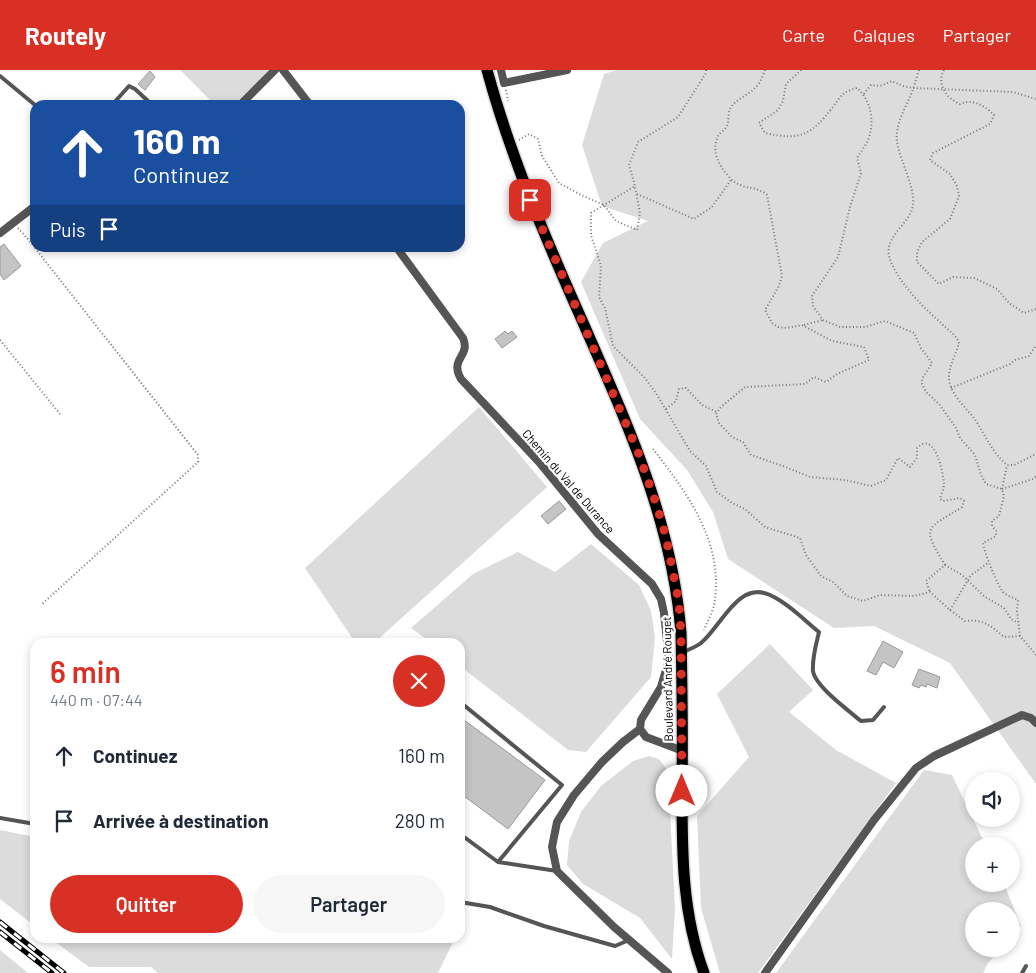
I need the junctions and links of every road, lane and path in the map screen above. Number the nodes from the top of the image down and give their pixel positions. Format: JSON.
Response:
{"nodes":[{"id":1,"x":275,"y":70,"type":"edge"},
{"id":2,"x":283,"y":70,"type":"edge"},
{"id":3,"x":487,"y":70,"type":"edge"},
{"id":4,"x":501,"y":70,"type":"edge"},
{"id":5,"x":567,"y":70,"type":"edge"},
{"id":6,"x":706,"y":70,"type":"edge"},
{"id":7,"x":765,"y":70,"type":"edge"},
{"id":8,"x":801,"y":70,"type":"edge"},
{"id":9,"x":919,"y":70,"type":"edge"},
{"id":10,"x":944,"y":70,"type":"edge"},
{"id":11,"x":0,"y":76,"type":"edge"},
{"id":12,"x":913,"y":88,"type":"junction"},
{"id":13,"x":944,"y":88,"type":"junction"},
{"id":14,"x":864,"y":94,"type":"junction"},
{"id":15,"x":1036,"y":99,"type":"edge"},
{"id":16,"x":116,"y":100,"type":"edge"},
{"id":17,"x":147,"y":100,"type":"edge"},
{"id":18,"x":245,"y":100,"type":"edge"},
{"id":19,"x":306,"y":100,"type":"edge"},
{"id":20,"x":30,"y":101,"type":"edge"},
{"id":21,"x":510,"y":144,"type":"junction"},
{"id":22,"x":731,"y":180,"type":"junction"},
{"id":23,"x":635,"y":186,"type":"junction"},
{"id":24,"x":636,"y":193,"type":"junction"},
{"id":25,"x":604,"y":205,"type":"junction"},
{"id":26,"x":30,"y":210,"type":"edge"},
{"id":27,"x":14,"y":223,"type":"junction"},
{"id":28,"x":0,"y":233,"type":"edge"},
{"id":29,"x":30,"y":241,"type":"edge"},
{"id":30,"x":39,"y":252,"type":"edge"},
{"id":31,"x":400,"y":252,"type":"edge"},
{"id":32,"x":1036,"y":309,"type":"edge"},
{"id":33,"x":823,"y":320,"type":"junction"},
{"id":34,"x":802,"y":325,"type":"junction"},
{"id":35,"x":0,"y":340,"type":"edge"},
{"id":36,"x":1036,"y":345,"type":"edge"},
{"id":37,"x":951,"y":388,"type":"junction"},
{"id":38,"x":666,"y":409,"type":"junction"},
{"id":39,"x":718,"y":412,"type":"junction"},
{"id":40,"x":60,"y":414,"type":"dead end"},
{"id":41,"x":654,"y":449,"type":"dead end"},
{"id":42,"x":1036,"y":454,"type":"edge"},
{"id":43,"x":1008,"y":465,"type":"junction"},
{"id":44,"x":1036,"y":476,"type":"edge"},
{"id":45,"x":1002,"y":489,"type":"junction"},
{"id":46,"x":989,"y":562,"type":"junction"},
{"id":47,"x":944,"y":565,"type":"junction"},
{"id":48,"x":966,"y":581,"type":"junction"},
{"id":49,"x":930,"y":592,"type":"junction"},
{"id":50,"x":41,"y":605,"type":"dead end"},
{"id":51,"x":950,"y":610,"type":"junction"},
{"id":52,"x":1018,"y":623,"type":"junction"},
{"id":53,"x":1020,"y":636,"type":"junction"},
{"id":54,"x":699,"y":644,"type":"junction"},
{"id":55,"x":682,"y":653,"type":"junction"},
{"id":56,"x":1036,"y":655,"type":"edge"},
{"id":57,"x":465,"y":706,"type":"edge"},
{"id":58,"x":884,"y":708,"type":"dead end"},
{"id":59,"x":1036,"y":722,"type":"edge"},
{"id":60,"x":640,"y":728,"type":"junction"},
{"id":61,"x":682,"y":752,"type":"junction"},
{"id":62,"x":0,"y":818,"type":"edge"},
{"id":63,"x":30,"y":823,"type":"edge"},
{"id":64,"x":465,"y":838,"type":"edge"},
{"id":65,"x":498,"y":862,"type":"junction"},
{"id":66,"x":558,"y":871,"type":"junction"},
{"id":67,"x":465,"y":903,"type":"edge"},
{"id":68,"x":629,"y":940,"type":"junction"},
{"id":69,"x":1026,"y":966,"type":"dead end"},
{"id":70,"x":668,"y":973,"type":"edge"},
{"id":71,"x":704,"y":973,"type":"edge"},
{"id":72,"x":765,"y":973,"type":"edge"},
{"id":73,"x":1022,"y":973,"type":"edge"}],
"edges":[{"from":1,"to":18,"type":"street"},
{"from":2,"to":19,"type":"street"},
{"from":3,"to":21,"type":"main road","name":"Boulevard André Rouget"},
{"from":4,"to":5,"type":"street"},
{"from":6,"to":23,"type":"path"},
{"from":7,"to":22,"type":"path"},
{"from":8,"to":14,"type":"path"},
{"from":9,"to":12,"type":"path"},
{"from":10,"to":13,"type":"path"},
{"from":11,"to":20,"type":"lane"},
{"from":12,"to":13,"type":"path"},
{"from":12,"to":14,"type":"path"},
{"from":12,"to":37,"type":"path"},
{"from":13,"to":15,"type":"path"},
{"from":13,"to":32,"type":"path"},
{"from":14,"to":33,"type":"path"},
{"from":16,"to":17,"type":"lane"},
{"from":21,"to":25,"type":"path"},
{"from":21,"to":55,"type":"main road","name":"Boulevard André Rouget"},
{"from":22,"to":24,"type":"path"},
{"from":22,"to":34,"type":"path"},
{"from":23,"to":24,"type":"path"},
{"from":23,"to":25,"type":"path"},
{"from":24,"to":25,"type":"path"},
{"from":25,"to":38,"type":"path"},
{"from":26,"to":27,"type":"street"},
{"from":27,"to":28,"type":"street"},
{"from":27,"to":29,"type":"path"},
{"from":30,"to":50,"type":"path"},
{"from":31,"to":60,"type":"street","name":"Chemin du Val de Durance"},
{"from":33,"to":34,"type":"path"},
{"from":33,"to":45,"type":"path"},
{"from":34,"to":39,"type":"path"},
{"from":35,"to":40,"type":"path"},
{"from":36,"to":37,"type":"path"},
{"from":37,"to":43,"type":"path"},
{"from":38,"to":39,"type":"path"},
{"from":38,"to":49,"type":"path"},
{"from":39,"to":47,"type":"path"},
{"from":41,"to":54,"type":"path"},
{"from":42,"to":43,"type":"path"},
{"from":43,"to":45,"type":"path"},
{"from":44,"to":45,"type":"path"},
{"from":45,"to":46,"type":"path"},
{"from":46,"to":48,"type":"path"},
{"from":46,"to":52,"type":"path"},
{"from":47,"to":48,"type":"path"},
{"from":47,"to":49,"type":"path"},
{"from":48,"to":51,"type":"path"},
{"from":48,"to":52,"type":"path"},
{"from":49,"to":51,"type":"path"},
{"from":51,"to":53,"type":"path"},
{"from":52,"to":53,"type":"path"},
{"from":53,"to":56,"type":"path"},
{"from":54,"to":55,"type":"lane"},
{"from":54,"to":58,"type":"lane"},
{"from":55,"to":61,"type":"main road","name":"Boulevard André Rouget"},
{"from":57,"to":65,"type":"lane"},
{"from":59,"to":72,"type":"street"},
{"from":60,"to":61,"type":"street"},
{"from":60,"to":66,"type":"street"},
{"from":61,"to":71,"type":"main road","name":"Boulevard André Rouget"},
{"from":62,"to":63,"type":"lane"},
{"from":64,"to":65,"type":"lane"},
{"from":65,"to":66,"type":"lane"},
{"from":66,"to":68,"type":"street"},
{"from":67,"to":68,"type":"lane"},
{"from":68,"to":70,"type":"street"},
{"from":69,"to":73,"type":"lane"}]}
